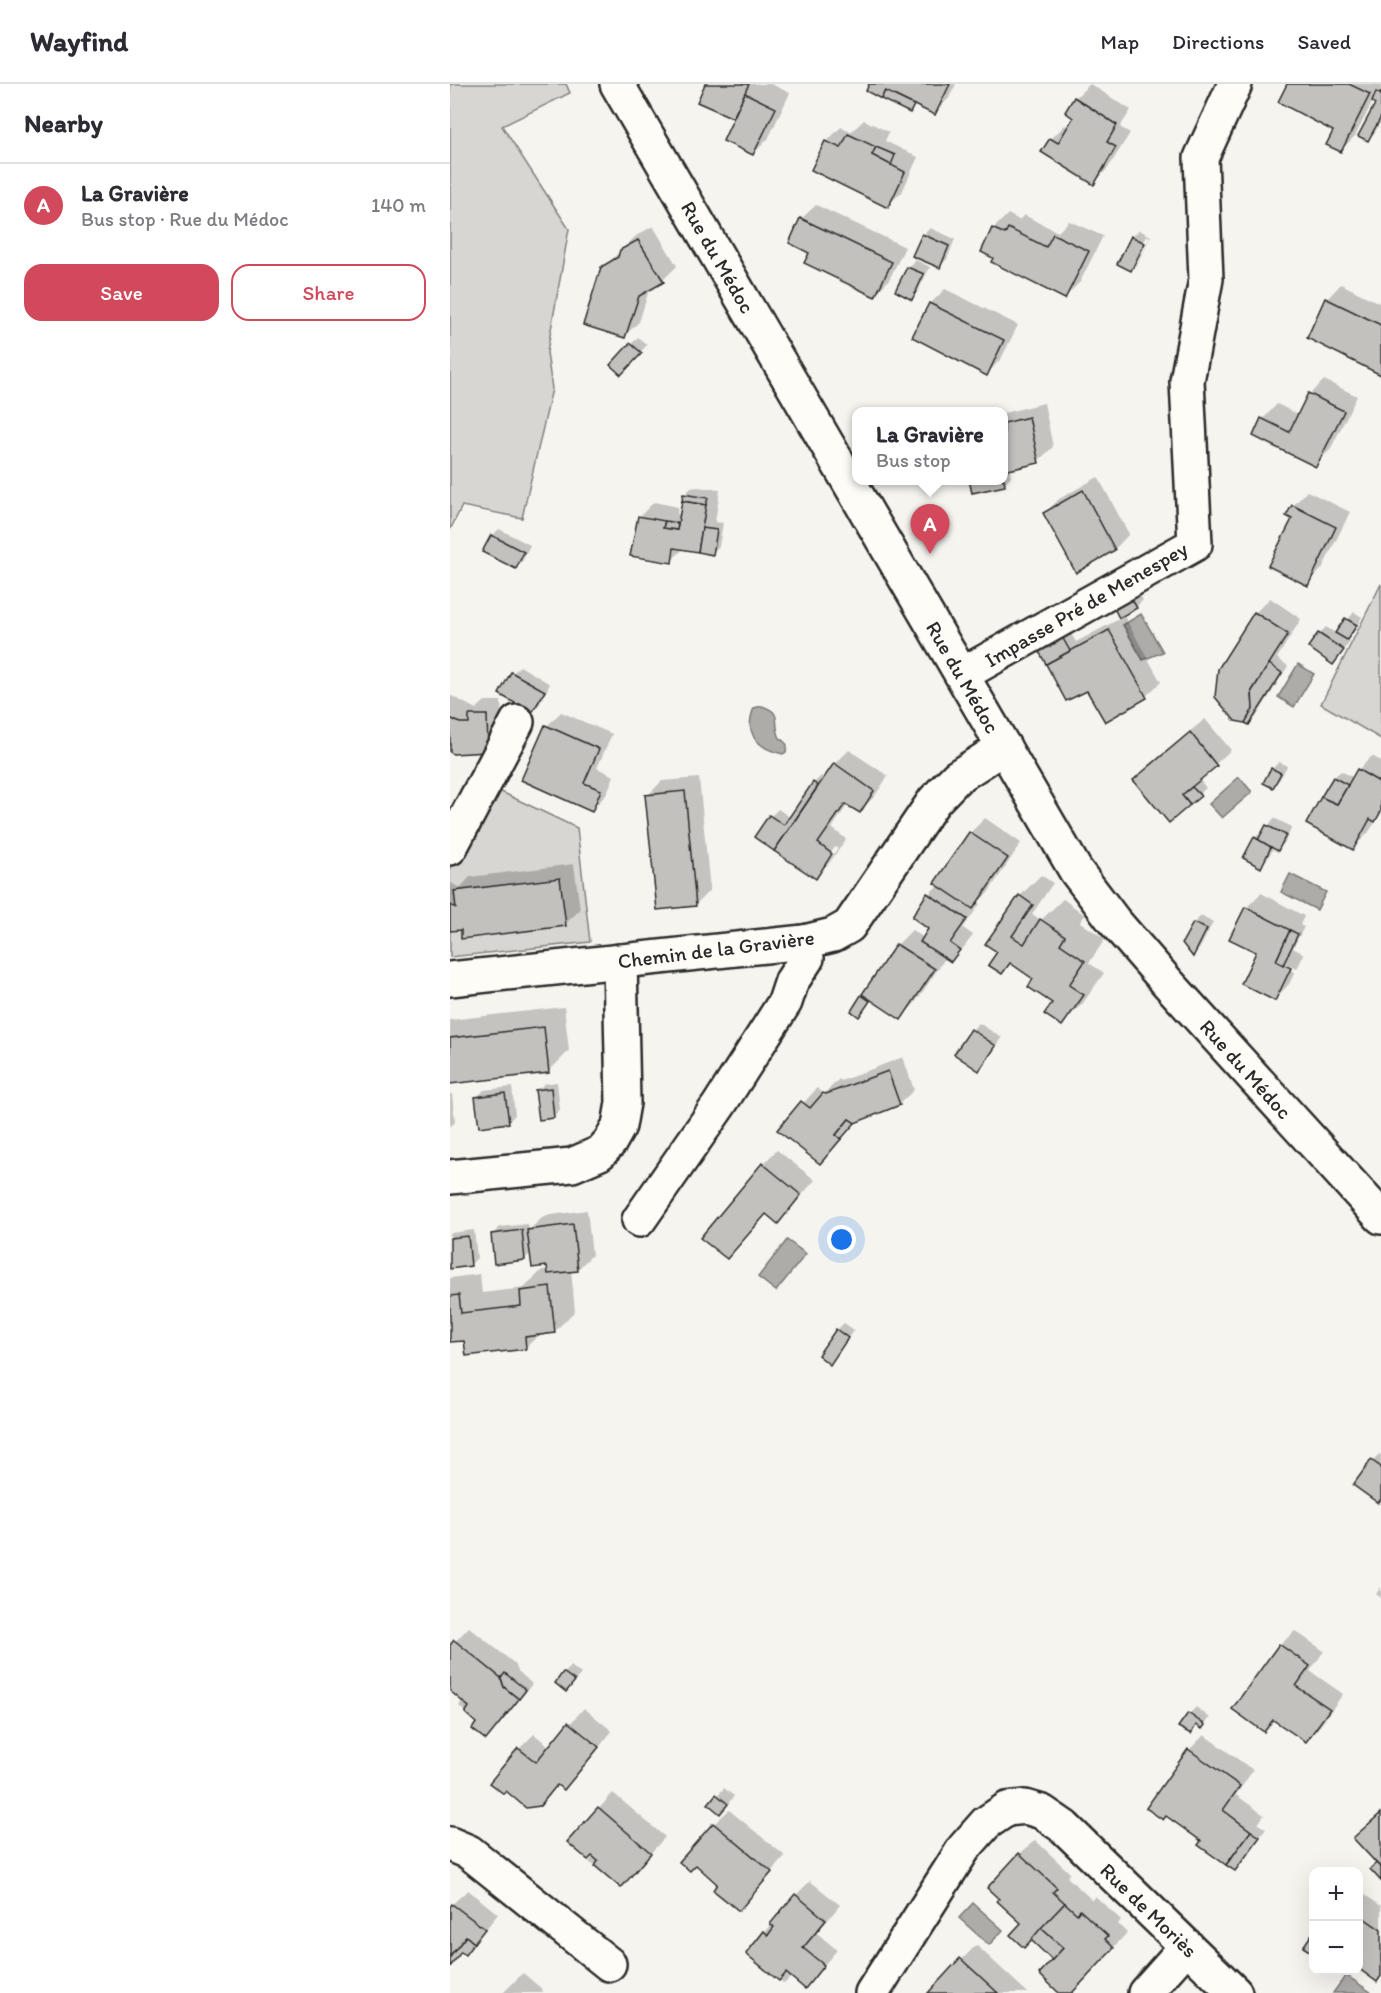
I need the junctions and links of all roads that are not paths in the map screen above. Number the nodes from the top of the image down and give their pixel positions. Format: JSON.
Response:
{"nodes":[{"id":1,"x":617,"y":84,"type":"edge"},
{"id":2,"x":1235,"y":84,"type":"edge"},
{"id":3,"x":852,"y":485,"type":"edge"},
{"id":4,"x":852,"y":485,"type":"edge"},
{"id":5,"x":963,"y":674,"type":"junction"},
{"id":6,"x":517,"y":722,"type":"dead end"},
{"id":7,"x":1004,"y":747,"type":"junction"},
{"id":8,"x":450,"y":848,"type":"edge"},
{"id":9,"x":804,"y":942,"type":"junction"},
{"id":10,"x":620,"y":961,"type":"junction"},
{"id":11,"x":450,"y":979,"type":"edge"},
{"id":12,"x":450,"y":1177,"type":"edge"},
{"id":13,"x":1381,"y":1217,"type":"edge"},
{"id":14,"x":639,"y":1220,"type":"dead end"},
{"id":15,"x":450,"y":1844,"type":"edge"},
{"id":16,"x":1187,"y":1946,"type":"junction"},
{"id":17,"x":609,"y":1964,"type":"dead end"},
{"id":18,"x":872,"y":1993,"type":"edge"},
{"id":19,"x":1145,"y":1993,"type":"edge"},
{"id":20,"x":1235,"y":1993,"type":"edge"}],
"edges":[{"from":1,"to":3,"type":"street","name":"Rue du Médoc"},
{"from":2,"to":5,"type":"street","name":"Impasse Pré de Menespey"},
{"from":4,"to":5,"type":"street","name":"Rue du Médoc"},
{"from":5,"to":7,"type":"street","name":"Rue du Médoc"},
{"from":6,"to":8,"type":"street"},
{"from":7,"to":9,"type":"street","name":"Chemin de la Gravière"},
{"from":7,"to":13,"type":"street","name":"Rue du Médoc"},
{"from":9,"to":10,"type":"street","name":"Chemin de la Gravière"},
{"from":9,"to":14,"type":"street"},
{"from":10,"to":11,"type":"street","name":"Chemin de la Gravière"},
{"from":10,"to":12,"type":"street"},
{"from":15,"to":17,"type":"street"},
{"from":16,"to":18,"type":"street","name":"Rue de Moriès"},
{"from":16,"to":19,"type":"street"},
{"from":16,"to":20,"type":"street","name":"Rue de Moriès"}]}
